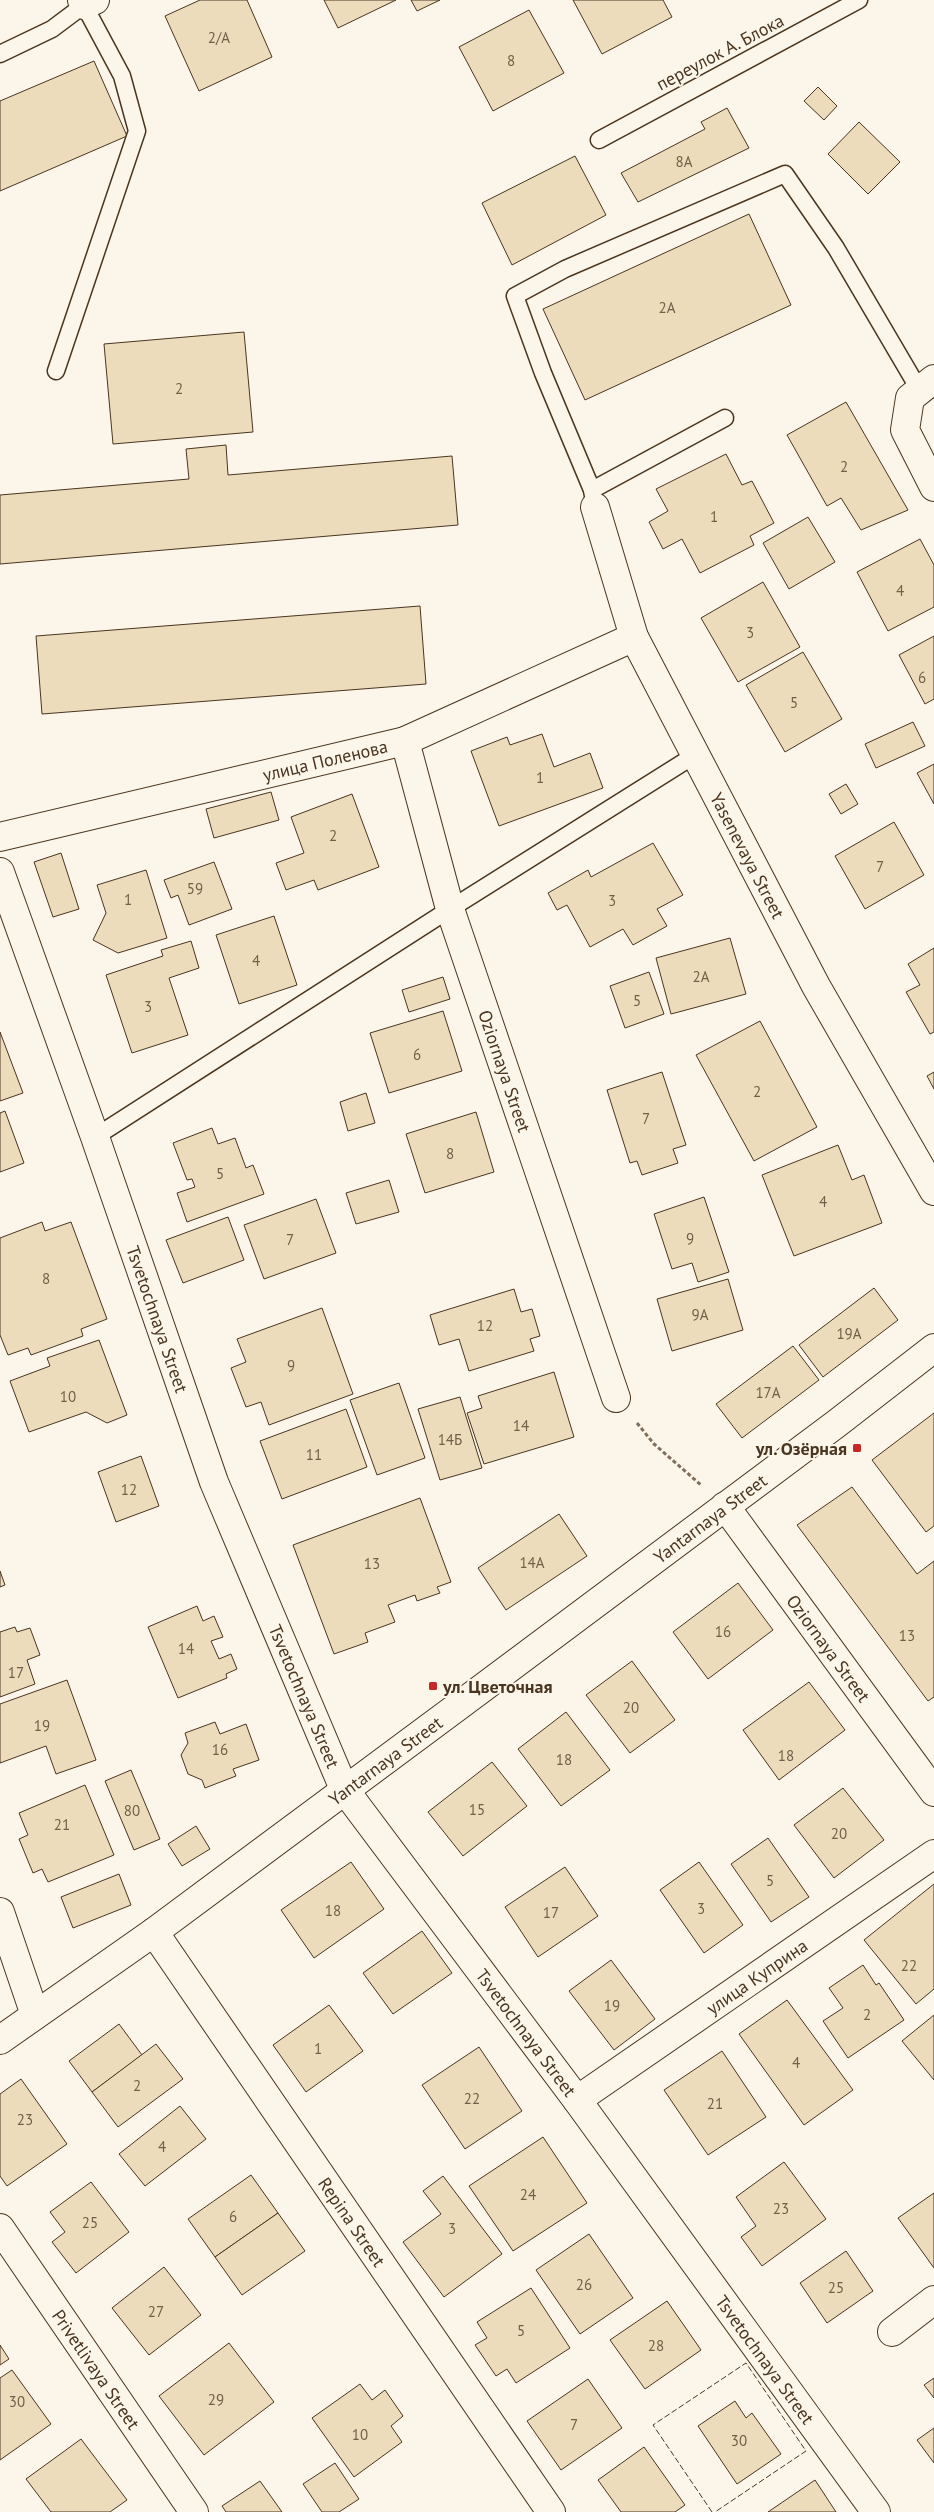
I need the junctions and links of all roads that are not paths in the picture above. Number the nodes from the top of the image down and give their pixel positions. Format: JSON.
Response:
{"nodes":[{"id":1,"x":859,"y":0,"type":"edge"},
{"id":2,"x":87,"y":2,"type":"edge"},
{"id":3,"x":0,"y":54,"type":"edge"},
{"id":4,"x":600,"y":140,"type":"dead end"},
{"id":5,"x":56,"y":371,"type":"dead end"},
{"id":6,"x":927,"y":385,"type":"edge"},
{"id":7,"x":725,"y":418,"type":"dead end"},
{"id":8,"x":934,"y":487,"type":"edge"},
{"id":9,"x":593,"y":499,"type":"junction"},
{"id":10,"x":634,"y":637,"type":"junction"},
{"id":11,"x":405,"y":741,"type":"junction"},
{"id":12,"x":694,"y":755,"type":"junction"},
{"id":13,"x":0,"y":837,"type":"edge"},
{"id":14,"x":0,"y":872,"type":"edge"},
{"id":15,"x":450,"y":909,"type":"junction"},
{"id":16,"x":95,"y":1137,"type":"junction"},
{"id":17,"x":934,"y":1191,"type":"edge"},
{"id":18,"x":934,"y":1348,"type":"edge"},
{"id":19,"x":616,"y":1398,"type":"road end"},
{"id":20,"x":724,"y":1506,"type":"junction"},
{"id":21,"x":344,"y":1789,"type":"junction"},
{"id":22,"x":934,"y":1792,"type":"edge"},
{"id":23,"x":934,"y":1854,"type":"edge"},
{"id":24,"x":0,"y":1912,"type":"edge"},
{"id":25,"x":154,"y":1932,"type":"junction"},
{"id":26,"x":35,"y":2015,"type":"junction"},
{"id":27,"x":0,"y":2040,"type":"edge"},
{"id":28,"x":577,"y":2100,"type":"junction"},
{"id":29,"x":0,"y":2228,"type":"edge"},
{"id":30,"x":934,"y":2300,"type":"edge"},
{"id":31,"x":892,"y":2332,"type":"dead end"},
{"id":32,"x":194,"y":2512,"type":"edge"},
{"id":33,"x":551,"y":2512,"type":"edge"},
{"id":34,"x":876,"y":2512,"type":"edge"}],
"edges":[{"from":1,"to":4,"type":"lane","name":"переулок А. Блока"},
{"from":2,"to":3,"type":"lane"},
{"from":2,"to":5,"type":"lane"},
{"from":6,"to":8,"type":"street"},
{"from":6,"to":9,"type":"lane"},
{"from":7,"to":9,"type":"lane"},
{"from":9,"to":10,"type":"street","name":"Yasenevaya Street"},
{"from":10,"to":11,"type":"street","name":"улица Поленова"},
{"from":10,"to":12,"type":"street","name":"Yasenevaya Street"},
{"from":11,"to":13,"type":"street","name":"улица Поленова"},
{"from":11,"to":15,"type":"street","name":"Oziornaya Street"},
{"from":12,"to":15,"type":"lane"},
{"from":12,"to":17,"type":"street","name":"Yasenevaya Street"},
{"from":14,"to":16,"type":"street","name":"Tsvetochnaya Street"},
{"from":15,"to":16,"type":"lane"},
{"from":15,"to":19,"type":"street","name":"Oziornaya Street"},
{"from":16,"to":21,"type":"street","name":"Tsvetochnaya Street"},
{"from":18,"to":20,"type":"street","name":"Yantarnaya Street"},
{"from":20,"to":21,"type":"street","name":"Yantarnaya Street"},
{"from":20,"to":22,"type":"street","name":"Oziornaya Street"},
{"from":21,"to":25,"type":"street","name":"Yantarnaya Street"},
{"from":21,"to":28,"type":"street","name":"Tsvetochnaya Street"},
{"from":23,"to":28,"type":"street","name":"улица Куприна"},
{"from":24,"to":26,"type":"street"},
{"from":25,"to":26,"type":"street","name":"Yantarnaya Street"},
{"from":25,"to":33,"type":"street","name":"Repina Street"},
{"from":26,"to":27,"type":"street","name":"Yantarnaya Street"},
{"from":28,"to":34,"type":"street","name":"Tsvetochnaya Street"},
{"from":29,"to":32,"type":"street","name":"Privetlivaya Street"},
{"from":30,"to":31,"type":"street"}]}
